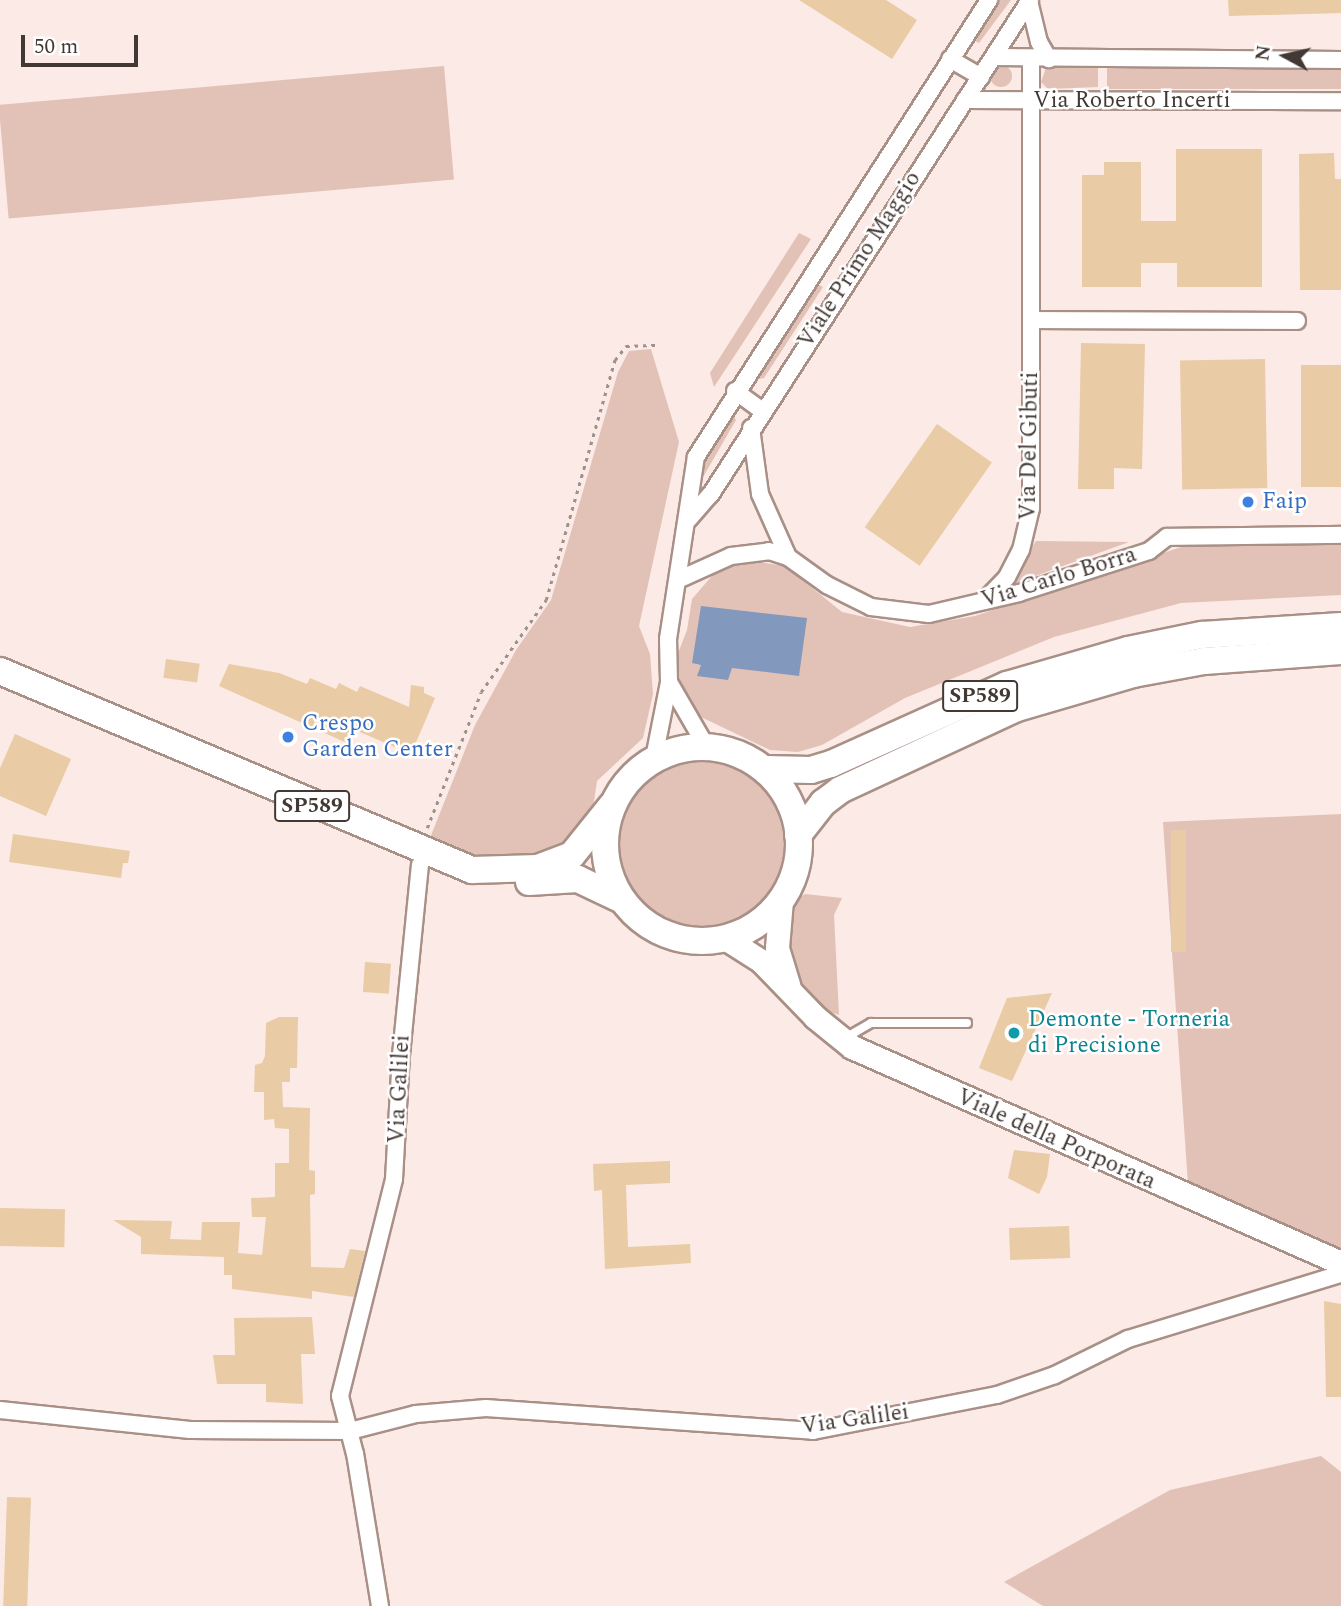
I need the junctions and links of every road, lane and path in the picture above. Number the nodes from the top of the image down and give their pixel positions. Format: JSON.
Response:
{"nodes":[{"id":1,"x":989,"y":0,"type":"edge"},
{"id":2,"x":1030,"y":1,"type":"edge"},
{"id":3,"x":994,"y":57,"type":"junction"},
{"id":4,"x":950,"y":59,"type":"junction"},
{"id":5,"x":1031,"y":59,"type":"junction"},
{"id":6,"x":1049,"y":59,"type":"junction"},
{"id":7,"x":1341,"y":60,"type":"edge"},
{"id":8,"x":981,"y":77,"type":"junction"},
{"id":9,"x":965,"y":100,"type":"junction"},
{"id":10,"x":1032,"y":100,"type":"junction"},
{"id":11,"x":1341,"y":101,"type":"edge"},
{"id":12,"x":1032,"y":320,"type":"junction"},
{"id":13,"x":1297,"y":321,"type":"dead end"},
{"id":14,"x":659,"y":345,"type":"dead end"},
{"id":15,"x":735,"y":391,"type":"junction"},
{"id":16,"x":761,"y":410,"type":"junction"},
{"id":17,"x":751,"y":428,"type":"junction"},
{"id":18,"x":689,"y":519,"type":"junction"},
{"id":19,"x":1341,"y":535,"type":"edge"},
{"id":20,"x":788,"y":557,"type":"junction"},
{"id":21,"x":680,"y":579,"type":"junction"},
{"id":22,"x":984,"y":601,"type":"junction"},
{"id":23,"x":1341,"y":626,"type":"edge"},
{"id":24,"x":1341,"y":651,"type":"edge"},
{"id":25,"x":0,"y":671,"type":"edge"},
{"id":26,"x":669,"y":682,"type":"junction"},
{"id":27,"x":0,"y":687,"type":"edge"},
{"id":28,"x":706,"y":746,"type":"junction"},
{"id":29,"x":654,"y":758,"type":"junction"},
{"id":30,"x":765,"y":769,"type":"junction"},
{"id":31,"x":612,"y":805,"type":"junction"},
{"id":32,"x":798,"y":835,"type":"junction"},
{"id":33,"x":419,"y":858,"type":"junction"},
{"id":34,"x":622,"y":900,"type":"junction"},
{"id":35,"x":781,"y":900,"type":"junction"},
{"id":36,"x":725,"y":938,"type":"junction"},
{"id":37,"x":789,"y":988,"type":"junction"},
{"id":38,"x":967,"y":1023,"type":"dead end"},
{"id":39,"x":842,"y":1039,"type":"junction"},
{"id":40,"x":1341,"y":1263,"type":"edge"},
{"id":41,"x":1341,"y":1274,"type":"edge"},
{"id":42,"x":0,"y":1410,"type":"edge"},
{"id":43,"x":350,"y":1431,"type":"junction"},
{"id":44,"x":380,"y":1606,"type":"edge"}],
"edges":[{"from":1,"to":4,"type":"street","name":"Viale Primo Maggio"},
{"from":2,"to":3,"type":"street","name":"Viale Primo Maggio"},
{"from":2,"to":6,"type":"street"},
{"from":3,"to":5,"type":"street","name":"Via Roberto Incerti"},
{"from":3,"to":8,"type":"street","name":"Viale Primo Maggio"},
{"from":4,"to":8,"type":"street"},
{"from":4,"to":15,"type":"street","name":"Viale Primo Maggio"},
{"from":5,"to":6,"type":"street","name":"Via Roberto Incerti"},
{"from":5,"to":10,"type":"street","name":"Via Del Gibuti"},
{"from":6,"to":7,"type":"street","name":"Via Roberto Incerti"},
{"from":8,"to":9,"type":"street","name":"Viale Primo Maggio"},
{"from":9,"to":10,"type":"street","name":"Via Roberto Incerti"},
{"from":9,"to":16,"type":"street","name":"Viale Primo Maggio"},
{"from":10,"to":11,"type":"street","name":"Via Roberto Incerti"},
{"from":10,"to":12,"type":"street","name":"Via Del Gibuti"},
{"from":12,"to":13,"type":"street"},
{"from":12,"to":22,"type":"street","name":"Via Del Gibuti"},
{"from":14,"to":33,"type":"path"},
{"from":15,"to":16,"type":"street"},
{"from":15,"to":18,"type":"street","name":"Viale Primo Maggio"},
{"from":16,"to":17,"type":"street","name":"Viale Primo Maggio"},
{"from":17,"to":18,"type":"street","name":"Viale Primo Maggio"},
{"from":17,"to":20,"type":"street"},
{"from":18,"to":21,"type":"street","name":"Viale Primo Maggio"},
{"from":19,"to":22,"type":"street","name":"Via Carlo Borra"},
{"from":20,"to":21,"type":"street","name":"Via Carlo Borra"},
{"from":20,"to":22,"type":"street","name":"Via Carlo Borra"},
{"from":21,"to":26,"type":"street","name":"Viale Primo Maggio"},
{"from":23,"to":30,"type":"main road","number":"SP589"},
{"from":24,"to":32,"type":"main road","number":"SP589"},
{"from":25,"to":33,"type":"main road","number":"SP589"},
{"from":26,"to":28,"type":"street"},
{"from":26,"to":29,"type":"street","name":"Viale Primo Maggio"},
{"from":27,"to":33,"type":"main road","number":"SP589"},
{"from":28,"to":29,"type":"main road","number":"SP589"},
{"from":28,"to":30,"type":"main road","number":"SP589"},
{"from":29,"to":31,"type":"main road","number":"SP589"},
{"from":30,"to":32,"type":"main road","number":"SP589"},
{"from":31,"to":33,"type":"main road","number":"SP589"},
{"from":31,"to":34,"type":"main road","number":"SP589"},
{"from":32,"to":35,"type":"main road","number":"SP589"},
{"from":33,"to":34,"type":"main road","number":"SP589"},
{"from":33,"to":43,"type":"street","name":"Via Galilei"},
{"from":34,"to":36,"type":"main road","number":"SP589"},
{"from":35,"to":36,"type":"main road","number":"SP589"},
{"from":35,"to":37,"type":"street"},
{"from":36,"to":37,"type":"street","name":"Viale della Porporata"},
{"from":37,"to":39,"type":"street","name":"Viale della Porporata"},
{"from":38,"to":39,"type":"lane"},
{"from":39,"to":40,"type":"street","name":"Viale della Porporata"},
{"from":41,"to":43,"type":"street","name":"Via Galilei"},
{"from":42,"to":43,"type":"street","name":"Via Galilei"},
{"from":43,"to":44,"type":"street","name":"Via Galilei"}]}
